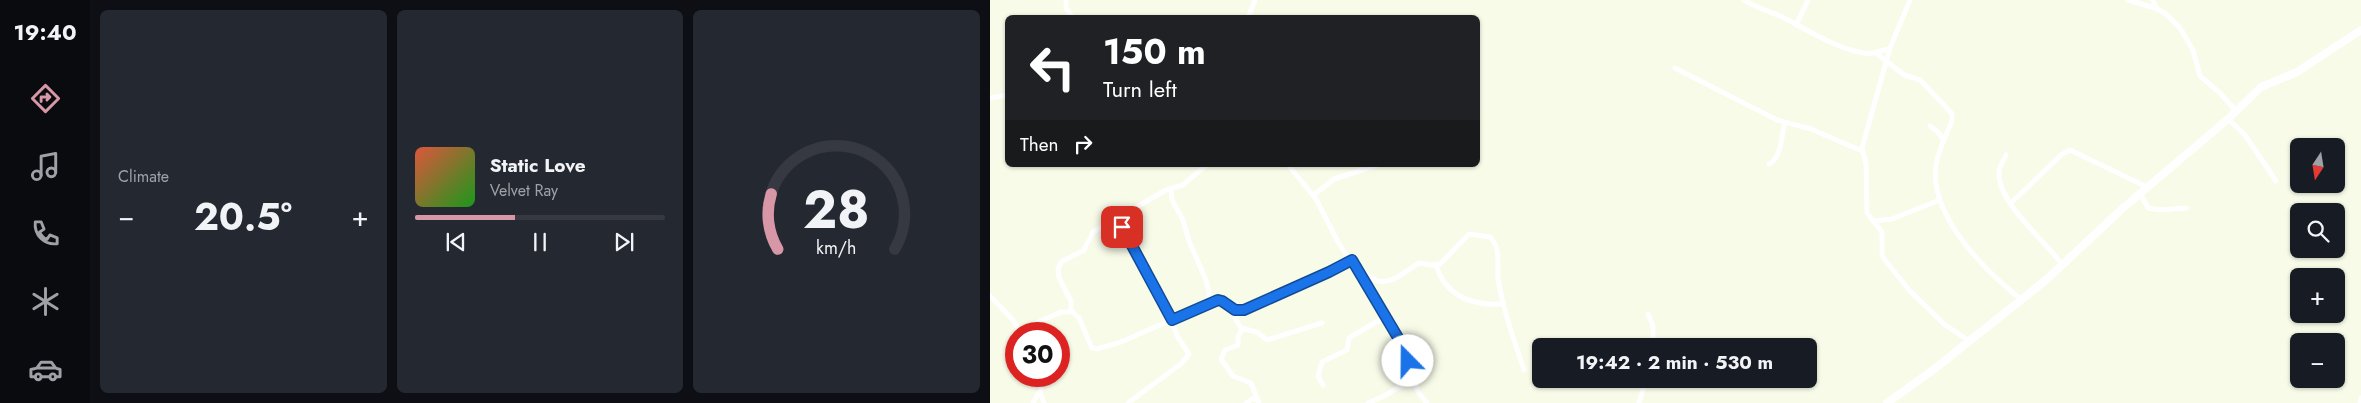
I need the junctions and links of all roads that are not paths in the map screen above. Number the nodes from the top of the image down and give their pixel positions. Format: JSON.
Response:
{"nodes":[{"id":1,"x":1066,"y":0,"type":"edge"},
{"id":2,"x":1255,"y":0,"type":"edge"},
{"id":3,"x":1744,"y":0,"type":"edge"},
{"id":4,"x":1808,"y":0,"type":"edge"},
{"id":5,"x":1910,"y":0,"type":"edge"},
{"id":6,"x":2128,"y":0,"type":"edge"},
{"id":7,"x":2150,"y":0,"type":"edge"},
{"id":8,"x":2153,"y":0,"type":"edge"},
{"id":9,"x":2143,"y":4,"type":"junction"},
{"id":10,"x":2156,"y":8,"type":"junction"},
{"id":11,"x":1072,"y":15,"type":"edge"},
{"id":12,"x":1249,"y":15,"type":"edge"},
{"id":13,"x":1796,"y":25,"type":"junction"},
{"id":14,"x":2361,"y":30,"type":"edge"},
{"id":15,"x":1890,"y":48,"type":"junction"},
{"id":16,"x":1876,"y":53,"type":"junction"},
{"id":17,"x":1887,"y":61,"type":"junction"},
{"id":18,"x":1674,"y":68,"type":"dead end"},
{"id":19,"x":1005,"y":96,"type":"edge"},
{"id":20,"x":990,"y":98,"type":"edge"},
{"id":21,"x":2236,"y":111,"type":"junction"},
{"id":22,"x":2228,"y":119,"type":"junction"},
{"id":23,"x":1785,"y":123,"type":"junction"},
{"id":24,"x":1930,"y":126,"type":"dead end"},
{"id":25,"x":1944,"y":141,"type":"junction"},
{"id":26,"x":1862,"y":151,"type":"junction"},
{"id":27,"x":2006,"y":155,"type":"dead end"},
{"id":28,"x":1770,"y":164,"type":"dead end"},
{"id":29,"x":1204,"y":167,"type":"edge"},
{"id":30,"x":1290,"y":167,"type":"edge"},
{"id":31,"x":1371,"y":167,"type":"edge"},
{"id":32,"x":2276,"y":181,"type":"dead end"},
{"id":33,"x":2147,"y":187,"type":"junction"},
{"id":34,"x":1171,"y":189,"type":"junction"},
{"id":35,"x":2140,"y":194,"type":"junction"},
{"id":36,"x":1314,"y":196,"type":"junction"},
{"id":37,"x":1940,"y":200,"type":"junction"},
{"id":38,"x":2011,"y":203,"type":"junction"},
{"id":39,"x":2186,"y":208,"type":"dead end"},
{"id":40,"x":1117,"y":218,"type":"junction"},
{"id":41,"x":1874,"y":221,"type":"junction"},
{"id":42,"x":1352,"y":260,"type":"junction"},
{"id":43,"x":1436,"y":266,"type":"junction"},
{"id":44,"x":2063,"y":266,"type":"junction"},
{"id":45,"x":1360,"y":273,"type":"junction"},
{"id":46,"x":990,"y":296,"type":"edge"},
{"id":47,"x":2022,"y":300,"type":"junction"},
{"id":48,"x":1211,"y":302,"type":"junction"},
{"id":49,"x":1504,"y":304,"type":"junction"},
{"id":50,"x":1235,"y":310,"type":"junction"},
{"id":51,"x":1071,"y":311,"type":"junction"},
{"id":52,"x":1648,"y":314,"type":"dead end"},
{"id":53,"x":1386,"y":316,"type":"junction"},
{"id":54,"x":1172,"y":320,"type":"junction"},
{"id":55,"x":1012,"y":322,"type":"edge"},
{"id":56,"x":1040,"y":322,"type":"edge"},
{"id":57,"x":1322,"y":323,"type":"dead end"},
{"id":58,"x":1242,"y":329,"type":"junction"},
{"id":59,"x":1653,"y":338,"type":"edge"},
{"id":60,"x":1969,"y":341,"type":"junction"},
{"id":61,"x":1524,"y":370,"type":"dead end"},
{"id":62,"x":1413,"y":379,"type":"junction"},
{"id":63,"x":1323,"y":385,"type":"dead end"},
{"id":64,"x":1040,"y":387,"type":"edge"},
{"id":65,"x":1643,"y":388,"type":"edge"},
{"id":66,"x":1040,"y":392,"type":"junction"},
{"id":67,"x":2361,"y":398,"type":"edge"},
{"id":68,"x":1259,"y":401,"type":"edge"},
{"id":69,"x":1033,"y":403,"type":"edge"},
{"id":70,"x":1044,"y":403,"type":"edge"},
{"id":71,"x":1128,"y":403,"type":"edge"},
{"id":72,"x":1246,"y":403,"type":"edge"},
{"id":73,"x":1368,"y":403,"type":"edge"},
{"id":74,"x":1427,"y":403,"type":"edge"},
{"id":75,"x":1639,"y":403,"type":"edge"},
{"id":76,"x":1887,"y":403,"type":"edge"},
{"id":77,"x":2360,"y":403,"type":"edge"}],
"edges":[{"from":1,"to":11,"type":"street"},
{"from":2,"to":12,"type":"street"},
{"from":3,"to":13,"type":"street"},
{"from":4,"to":13,"type":"street"},
{"from":5,"to":15,"type":"street"},
{"from":6,"to":9,"type":"street"},
{"from":7,"to":9,"type":"street"},
{"from":8,"to":10,"type":"street"},
{"from":9,"to":10,"type":"street"},
{"from":10,"to":21,"type":"street"},
{"from":13,"to":16,"type":"street"},
{"from":14,"to":21,"type":"main road"},
{"from":15,"to":16,"type":"street"},
{"from":15,"to":17,"type":"street"},
{"from":16,"to":17,"type":"street"},
{"from":17,"to":25,"type":"street"},
{"from":17,"to":26,"type":"street"},
{"from":18,"to":23,"type":"street"},
{"from":19,"to":20,"type":"street"},
{"from":21,"to":22,"type":"main road"},
{"from":22,"to":32,"type":"street"},
{"from":22,"to":33,"type":"main road"},
{"from":23,"to":26,"type":"street"},
{"from":23,"to":28,"type":"street"},
{"from":24,"to":25,"type":"street"},
{"from":25,"to":37,"type":"street"},
{"from":26,"to":41,"type":"street"},
{"from":27,"to":38,"type":"street"},
{"from":29,"to":34,"type":"street"},
{"from":30,"to":36,"type":"street"},
{"from":31,"to":36,"type":"street"},
{"from":33,"to":35,"type":"main road"},
{"from":33,"to":38,"type":"street"},
{"from":34,"to":40,"type":"street"},
{"from":34,"to":48,"type":"street"},
{"from":35,"to":39,"type":"street"},
{"from":35,"to":44,"type":"main road"},
{"from":36,"to":42,"type":"street"},
{"from":37,"to":41,"type":"street"},
{"from":37,"to":47,"type":"street"},
{"from":38,"to":44,"type":"street"},
{"from":40,"to":51,"type":"street"},
{"from":40,"to":54,"type":"street"},
{"from":41,"to":60,"type":"street"},
{"from":42,"to":45,"type":"street"},
{"from":42,"to":50,"type":"street"},
{"from":43,"to":45,"type":"street"},
{"from":43,"to":49,"type":"street"},
{"from":43,"to":49,"type":"street"},
{"from":44,"to":47,"type":"main road"},
{"from":45,"to":53,"type":"street"},
{"from":46,"to":55,"type":"street"},
{"from":47,"to":60,"type":"main road"},
{"from":48,"to":50,"type":"street"},
{"from":48,"to":54,"type":"street"},
{"from":49,"to":61,"type":"street"},
{"from":50,"to":58,"type":"street"},
{"from":51,"to":54,"type":"street"},
{"from":51,"to":56,"type":"street"},
{"from":52,"to":59,"type":"street"},
{"from":53,"to":62,"type":"street"},
{"from":53,"to":63,"type":"street"},
{"from":54,"to":71,"type":"street"},
{"from":57,"to":58,"type":"street"},
{"from":58,"to":68,"type":"street"},
{"from":60,"to":76,"type":"main road"},
{"from":62,"to":73,"type":"street"},
{"from":62,"to":74,"type":"street"},
{"from":64,"to":66,"type":"street"},
{"from":65,"to":75,"type":"street"},
{"from":66,"to":69,"type":"street"},
{"from":66,"to":70,"type":"street"},
{"from":67,"to":77,"type":"street"},
{"from":68,"to":72,"type":"street"}]}
